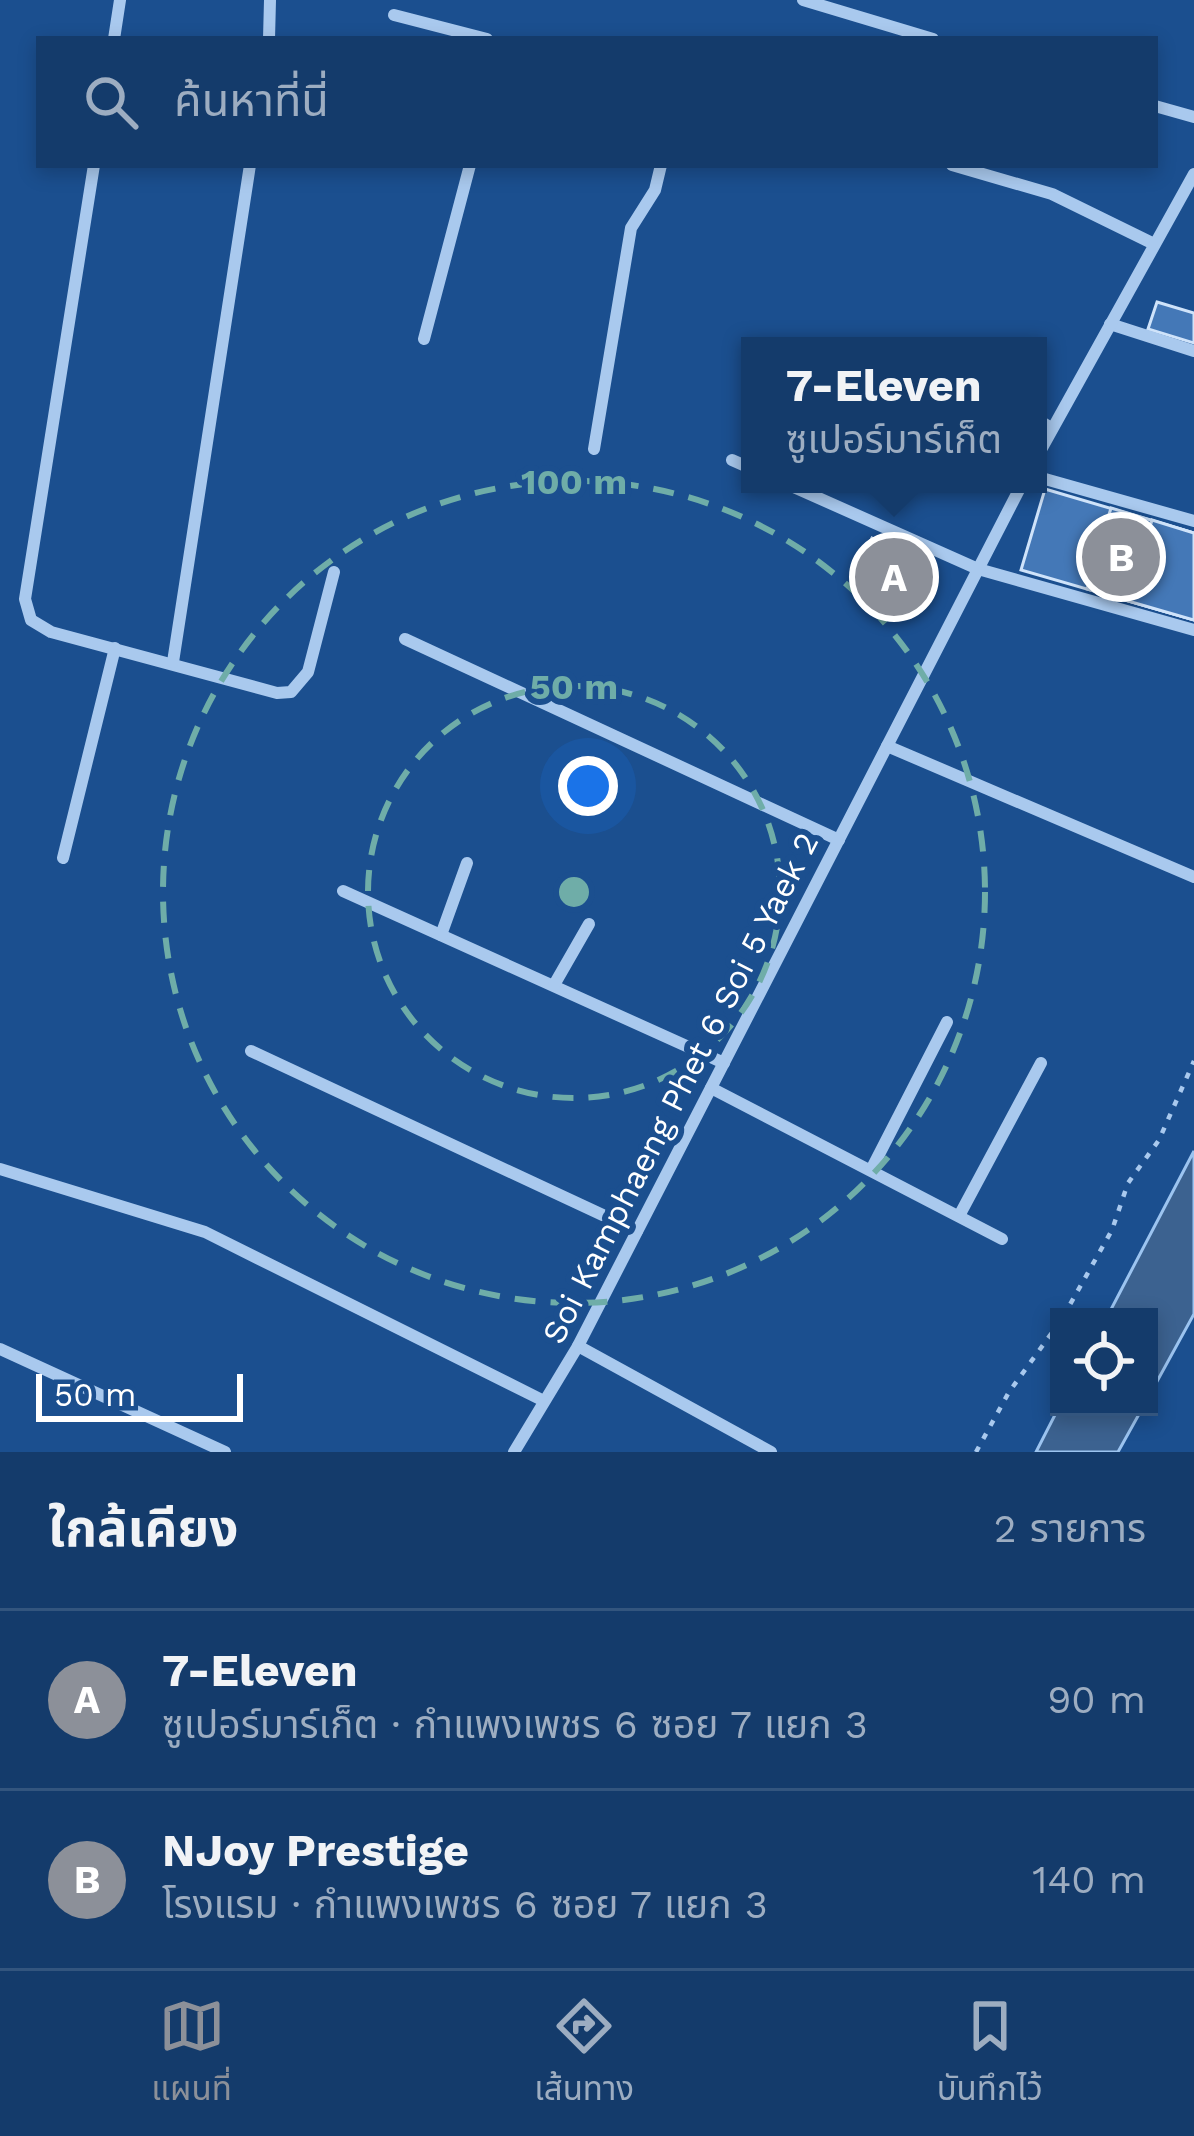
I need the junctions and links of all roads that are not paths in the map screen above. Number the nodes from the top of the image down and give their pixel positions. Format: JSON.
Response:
{"nodes":[{"id":1,"x":120,"y":0,"type":"edge"},
{"id":2,"x":270,"y":0,"type":"edge"},
{"id":3,"x":803,"y":0,"type":"edge"},
{"id":4,"x":394,"y":15,"type":"dead end"},
{"id":5,"x":114,"y":36,"type":"edge"},
{"id":6,"x":269,"y":36,"type":"edge"},
{"id":7,"x":475,"y":36,"type":"edge"},
{"id":8,"x":923,"y":36,"type":"edge"},
{"id":9,"x":1158,"y":107,"type":"edge"},
{"id":10,"x":1194,"y":117,"type":"edge"},
{"id":11,"x":94,"y":168,"type":"edge"},
{"id":12,"x":250,"y":168,"type":"edge"},
{"id":13,"x":469,"y":168,"type":"edge"},
{"id":14,"x":660,"y":168,"type":"edge"},
{"id":15,"x":962,"y":168,"type":"edge"},
{"id":16,"x":1194,"y":174,"type":"edge"},
{"id":17,"x":1152,"y":243,"type":"junction"},
{"id":18,"x":1110,"y":325,"type":"junction"},
{"id":19,"x":424,"y":339,"type":"dead end"},
{"id":20,"x":1194,"y":351,"type":"edge"},
{"id":21,"x":1047,"y":424,"type":"edge"},
{"id":22,"x":1054,"y":428,"type":"junction"},
{"id":23,"x":1047,"y":440,"type":"edge"},
{"id":24,"x":594,"y":449,"type":"dead end"},
{"id":25,"x":732,"y":460,"type":"dead end"},
{"id":26,"x":741,"y":464,"type":"edge"},
{"id":27,"x":1047,"y":479,"type":"edge"},
{"id":28,"x":807,"y":493,"type":"edge"},
{"id":29,"x":1017,"y":493,"type":"edge"},
{"id":30,"x":1194,"y":520,"type":"edge"},
{"id":31,"x":978,"y":569,"type":"junction"},
{"id":32,"x":334,"y":572,"type":"dead end"},
{"id":33,"x":1194,"y":630,"type":"edge"},
{"id":34,"x":405,"y":639,"type":"dead end"},
{"id":35,"x":115,"y":647,"type":"junction"},
{"id":36,"x":173,"y":662,"type":"junction"},
{"id":37,"x":887,"y":746,"type":"junction"},
{"id":38,"x":839,"y":841,"type":"junction"},
{"id":39,"x":63,"y":858,"type":"dead end"},
{"id":40,"x":466,"y":863,"type":"dead end"},
{"id":41,"x":1194,"y":877,"type":"edge"},
{"id":42,"x":344,"y":890,"type":"dead end"},
{"id":43,"x":589,"y":924,"type":"dead end"},
{"id":44,"x":441,"y":935,"type":"junction"},
{"id":45,"x":554,"y":985,"type":"junction"},
{"id":46,"x":947,"y":1022,"type":"dead end"},
{"id":47,"x":251,"y":1051,"type":"dead end"},
{"id":48,"x":724,"y":1063,"type":"junction"},
{"id":49,"x":1041,"y":1064,"type":"dead end"},
{"id":50,"x":711,"y":1088,"type":"junction"},
{"id":51,"x":0,"y":1169,"type":"edge"},
{"id":52,"x":871,"y":1170,"type":"junction"},
{"id":53,"x":959,"y":1216,"type":"junction"},
{"id":54,"x":637,"y":1231,"type":"junction"},
{"id":55,"x":1002,"y":1239,"type":"dead end"},
{"id":56,"x":578,"y":1346,"type":"junction"},
{"id":57,"x":0,"y":1349,"type":"edge"},
{"id":58,"x":544,"y":1401,"type":"junction"},
{"id":59,"x":224,"y":1452,"type":"edge"},
{"id":60,"x":514,"y":1452,"type":"edge"},
{"id":61,"x":771,"y":1452,"type":"edge"}],
"edges":[{"from":1,"to":5,"type":"street"},
{"from":2,"to":6,"type":"street"},
{"from":3,"to":8,"type":"street"},
{"from":4,"to":7,"type":"street"},
{"from":9,"to":10,"type":"street"},
{"from":11,"to":35,"type":"street"},
{"from":12,"to":36,"type":"street"},
{"from":13,"to":19,"type":"street"},
{"from":14,"to":24,"type":"street"},
{"from":15,"to":17,"type":"street"},
{"from":16,"to":17,"type":"street"},
{"from":17,"to":18,"type":"street"},
{"from":18,"to":20,"type":"street"},
{"from":18,"to":22,"type":"street"},
{"from":21,"to":22,"type":"lane"},
{"from":22,"to":23,"type":"street"},
{"from":25,"to":26,"type":"street"},
{"from":27,"to":30,"type":"street"},
{"from":28,"to":31,"type":"street"},
{"from":29,"to":31,"type":"street","name":"Soi Kamphaeng Phet 6 Soi 5 Yaek 2"},
{"from":31,"to":33,"type":"street"},
{"from":31,"to":37,"type":"street","name":"Soi Kamphaeng Phet 6 Soi 5 Yaek 2"},
{"from":32,"to":36,"type":"street"},
{"from":34,"to":38,"type":"street"},
{"from":35,"to":36,"type":"street"},
{"from":35,"to":39,"type":"street"},
{"from":37,"to":38,"type":"street","name":"Soi Kamphaeng Phet 6 Soi 5 Yaek 2"},
{"from":37,"to":41,"type":"street"},
{"from":38,"to":48,"type":"street","name":"Soi Kamphaeng Phet 6 Soi 5 Yaek 2"},
{"from":40,"to":44,"type":"street"},
{"from":42,"to":44,"type":"street"},
{"from":43,"to":45,"type":"street"},
{"from":44,"to":45,"type":"street"},
{"from":45,"to":48,"type":"street"},
{"from":46,"to":52,"type":"street"},
{"from":47,"to":54,"type":"street"},
{"from":48,"to":50,"type":"street","name":"Soi Kamphaeng Phet 6 Soi 5 Yaek 2"},
{"from":49,"to":53,"type":"street"},
{"from":50,"to":52,"type":"street"},
{"from":50,"to":54,"type":"street","name":"Soi Kamphaeng Phet 6 Soi 5 Yaek 2"},
{"from":51,"to":58,"type":"street"},
{"from":52,"to":53,"type":"street"},
{"from":53,"to":55,"type":"street"},
{"from":54,"to":56,"type":"street","name":"Soi Kamphaeng Phet 6 Soi 5 Yaek 2"},
{"from":56,"to":58,"type":"street","name":"Soi Kamphaeng Phet 6 Soi 5 Yaek 2"},
{"from":56,"to":61,"type":"street"},
{"from":57,"to":59,"type":"street"},
{"from":58,"to":60,"type":"street","name":"Soi Kamphaeng Phet 6 Soi 5 Yaek 2"}]}
